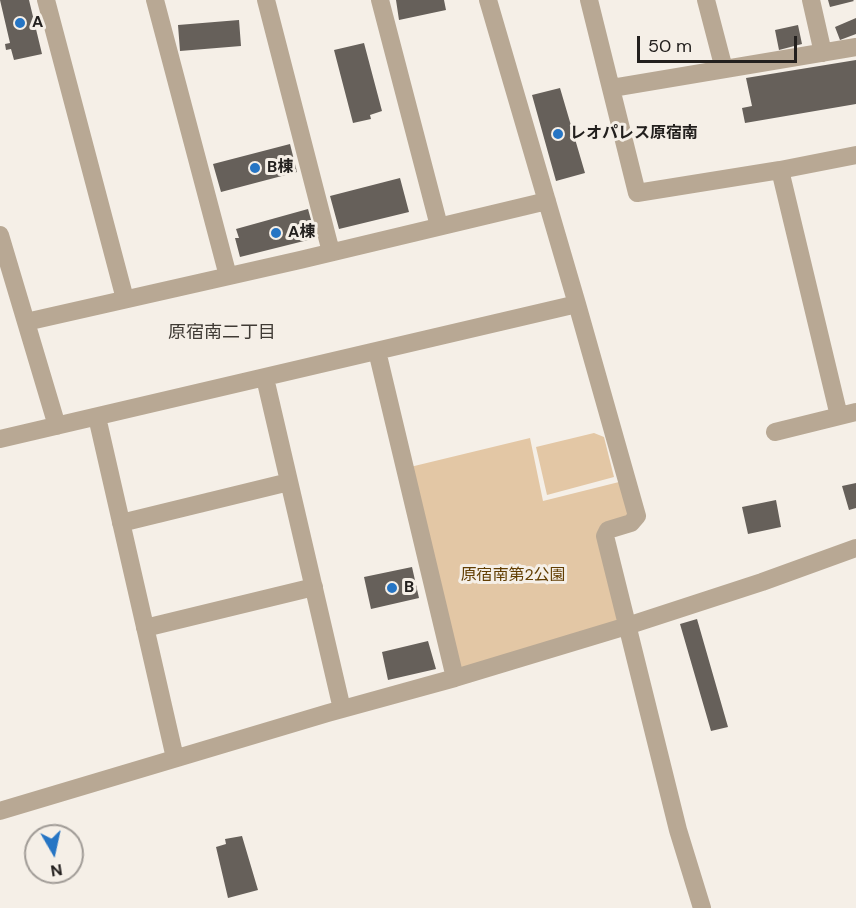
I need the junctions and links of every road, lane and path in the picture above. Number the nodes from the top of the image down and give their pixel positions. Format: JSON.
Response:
{"nodes":[{"id":1,"x":46,"y":0,"type":"edge"},
{"id":2,"x":155,"y":0,"type":"edge"},
{"id":3,"x":266,"y":0,"type":"edge"},
{"id":4,"x":380,"y":0,"type":"edge"},
{"id":5,"x":488,"y":0,"type":"edge"},
{"id":6,"x":590,"y":0,"type":"edge"},
{"id":7,"x":706,"y":0,"type":"edge"},
{"id":8,"x":811,"y":0,"type":"edge"},
{"id":9,"x":856,"y":47,"type":"edge"},
{"id":10,"x":823,"y":53,"type":"junction"},
{"id":11,"x":724,"y":69,"type":"junction"},
{"id":12,"x":612,"y":88,"type":"junction"},
{"id":13,"x":856,"y":155,"type":"edge"},
{"id":14,"x":780,"y":170,"type":"junction"},
{"id":15,"x":547,"y":201,"type":"junction"},
{"id":16,"x":439,"y":226,"type":"junction"},
{"id":17,"x":0,"y":235,"type":"edge"},
{"id":18,"x":331,"y":252,"type":"junction"},
{"id":19,"x":228,"y":276,"type":"junction"},
{"id":20,"x":126,"y":299,"type":"junction"},
{"id":21,"x":577,"y":304,"type":"junction"},
{"id":22,"x":26,"y":322,"type":"junction"},
{"id":23,"x":377,"y":351,"type":"junction"},
{"id":24,"x":265,"y":378,"type":"junction"},
{"id":25,"x":848,"y":414,"type":"edge"},
{"id":26,"x":97,"y":417,"type":"junction"},
{"id":27,"x":57,"y":426,"type":"junction"},
{"id":28,"x":775,"y":432,"type":"dead end"},
{"id":29,"x":0,"y":439,"type":"edge"},
{"id":30,"x":289,"y":483,"type":"junction"},
{"id":31,"x":121,"y":523,"type":"junction"},
{"id":32,"x":856,"y":548,"type":"edge"},
{"id":33,"x":314,"y":587,"type":"junction"},
{"id":34,"x":627,"y":627,"type":"junction"},
{"id":35,"x":145,"y":628,"type":"junction"},
{"id":36,"x":454,"y":678,"type":"junction"},
{"id":37,"x":342,"y":709,"type":"junction"},
{"id":38,"x":175,"y":758,"type":"junction"},
{"id":39,"x":0,"y":811,"type":"edge"},
{"id":40,"x":702,"y":908,"type":"edge"}],
"edges":[{"from":1,"to":20,"type":"street"},
{"from":2,"to":19,"type":"street"},
{"from":3,"to":18,"type":"street"},
{"from":4,"to":16,"type":"street"},
{"from":5,"to":15,"type":"street"},
{"from":6,"to":12,"type":"street"},
{"from":7,"to":11,"type":"street"},
{"from":8,"to":10,"type":"street"},
{"from":9,"to":10,"type":"street"},
{"from":10,"to":11,"type":"street"},
{"from":11,"to":12,"type":"street"},
{"from":12,"to":14,"type":"street"},
{"from":13,"to":14,"type":"street"},
{"from":14,"to":25,"type":"street"},
{"from":15,"to":16,"type":"street"},
{"from":15,"to":21,"type":"street"},
{"from":16,"to":18,"type":"street"},
{"from":17,"to":22,"type":"street"},
{"from":18,"to":19,"type":"street"},
{"from":19,"to":20,"type":"street"},
{"from":20,"to":22,"type":"street"},
{"from":21,"to":23,"type":"street"},
{"from":21,"to":34,"type":"street"},
{"from":22,"to":27,"type":"street"},
{"from":23,"to":24,"type":"street"},
{"from":23,"to":36,"type":"street"},
{"from":24,"to":26,"type":"street"},
{"from":24,"to":30,"type":"street"},
{"from":25,"to":28,"type":"street"},
{"from":26,"to":27,"type":"street"},
{"from":26,"to":31,"type":"street"},
{"from":27,"to":29,"type":"street"},
{"from":30,"to":31,"type":"street"},
{"from":30,"to":33,"type":"street"},
{"from":31,"to":35,"type":"street"},
{"from":32,"to":34,"type":"street"},
{"from":33,"to":35,"type":"street"},
{"from":33,"to":37,"type":"street"},
{"from":34,"to":36,"type":"street"},
{"from":34,"to":40,"type":"street"},
{"from":35,"to":38,"type":"street"},
{"from":36,"to":37,"type":"street"},
{"from":37,"to":38,"type":"street"},
{"from":38,"to":39,"type":"street"}]}
